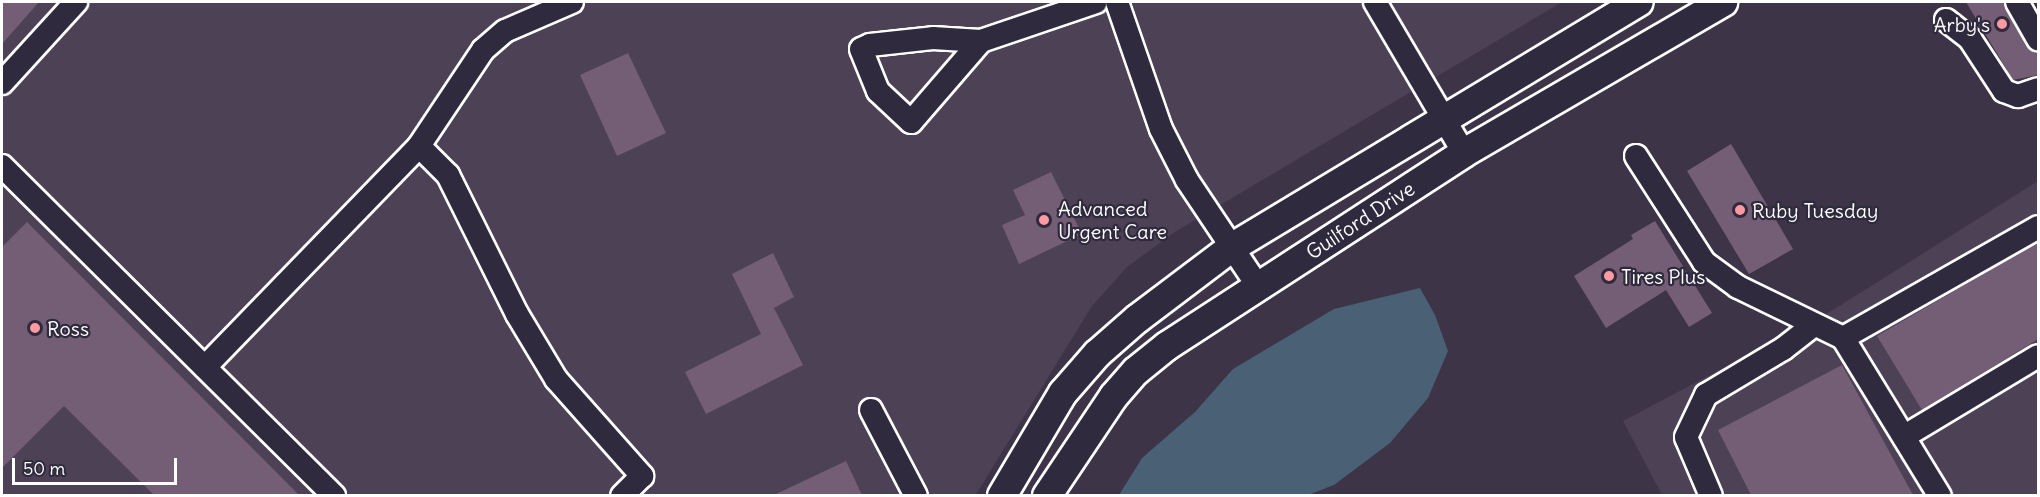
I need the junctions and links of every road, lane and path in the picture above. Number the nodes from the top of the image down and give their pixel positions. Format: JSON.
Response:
{"nodes":[{"id":1,"x":76,"y":2,"type":"edge"},
{"id":2,"x":572,"y":2,"type":"edge"},
{"id":3,"x":1096,"y":2,"type":"edge"},
{"id":4,"x":1117,"y":2,"type":"edge"},
{"id":5,"x":1375,"y":2,"type":"edge"},
{"id":6,"x":1638,"y":2,"type":"edge"},
{"id":7,"x":1723,"y":2,"type":"edge"},
{"id":8,"x":2017,"y":2,"type":"edge"},
{"id":9,"x":2029,"y":2,"type":"edge"},
{"id":10,"x":2038,"y":17,"type":"edge"},
{"id":11,"x":1946,"y":20,"type":"dead end"},
{"id":12,"x":2038,"y":39,"type":"edge"},
{"id":13,"x":981,"y":41,"type":"junction"},
{"id":14,"x":2,"y":83,"type":"edge"},
{"id":15,"x":2038,"y":89,"type":"edge"},
{"id":16,"x":1443,"y":118,"type":"junction"},
{"id":17,"x":419,"y":146,"type":"junction"},
{"id":18,"x":1464,"y":153,"type":"junction"},
{"id":19,"x":1636,"y":156,"type":"dead end"},
{"id":20,"x":2,"y":166,"type":"edge"},
{"id":21,"x":2038,"y":227,"type":"edge"},
{"id":22,"x":1231,"y":248,"type":"junction"},
{"id":23,"x":1258,"y":286,"type":"junction"},
{"id":24,"x":1814,"y":325,"type":"junction"},
{"id":25,"x":1843,"y":338,"type":"junction"},
{"id":26,"x":2038,"y":356,"type":"edge"},
{"id":27,"x":205,"y":368,"type":"junction"},
{"id":28,"x":871,"y":410,"type":"dead end"},
{"id":29,"x":1905,"y":436,"type":"junction"},
{"id":30,"x":334,"y":495,"type":"edge"},
{"id":31,"x":622,"y":495,"type":"edge"},
{"id":32,"x":916,"y":495,"type":"edge"},
{"id":33,"x":1002,"y":495,"type":"edge"},
{"id":34,"x":1047,"y":495,"type":"edge"},
{"id":35,"x":1711,"y":495,"type":"edge"},
{"id":36,"x":1940,"y":495,"type":"edge"}],
"edges":[{"from":1,"to":14,"type":"street"},
{"from":2,"to":17,"type":"street"},
{"from":3,"to":13,"type":"street"},
{"from":4,"to":22,"type":"street"},
{"from":5,"to":16,"type":"street"},
{"from":6,"to":16,"type":"main road"},
{"from":7,"to":18,"type":"main road","name":"Guilford Drive"},
{"from":8,"to":12,"type":"street"},
{"from":9,"to":10,"type":"street"},
{"from":11,"to":15,"type":"street"},
{"from":13,"to":13,"type":"street"},
{"from":16,"to":18,"type":"street"},
{"from":16,"to":22,"type":"main road"},
{"from":17,"to":27,"type":"street"},
{"from":17,"to":31,"type":"street"},
{"from":18,"to":23,"type":"main road","name":"Guilford Drive"},
{"from":19,"to":24,"type":"street"},
{"from":20,"to":27,"type":"street"},
{"from":21,"to":25,"type":"street"},
{"from":22,"to":23,"type":"street"},
{"from":22,"to":33,"type":"main road"},
{"from":23,"to":34,"type":"main road","name":"Guilford Drive"},
{"from":24,"to":25,"type":"street"},
{"from":24,"to":35,"type":"street"},
{"from":25,"to":29,"type":"street"},
{"from":26,"to":29,"type":"street"},
{"from":27,"to":30,"type":"street"},
{"from":28,"to":32,"type":"street"},
{"from":29,"to":36,"type":"street"}]}
